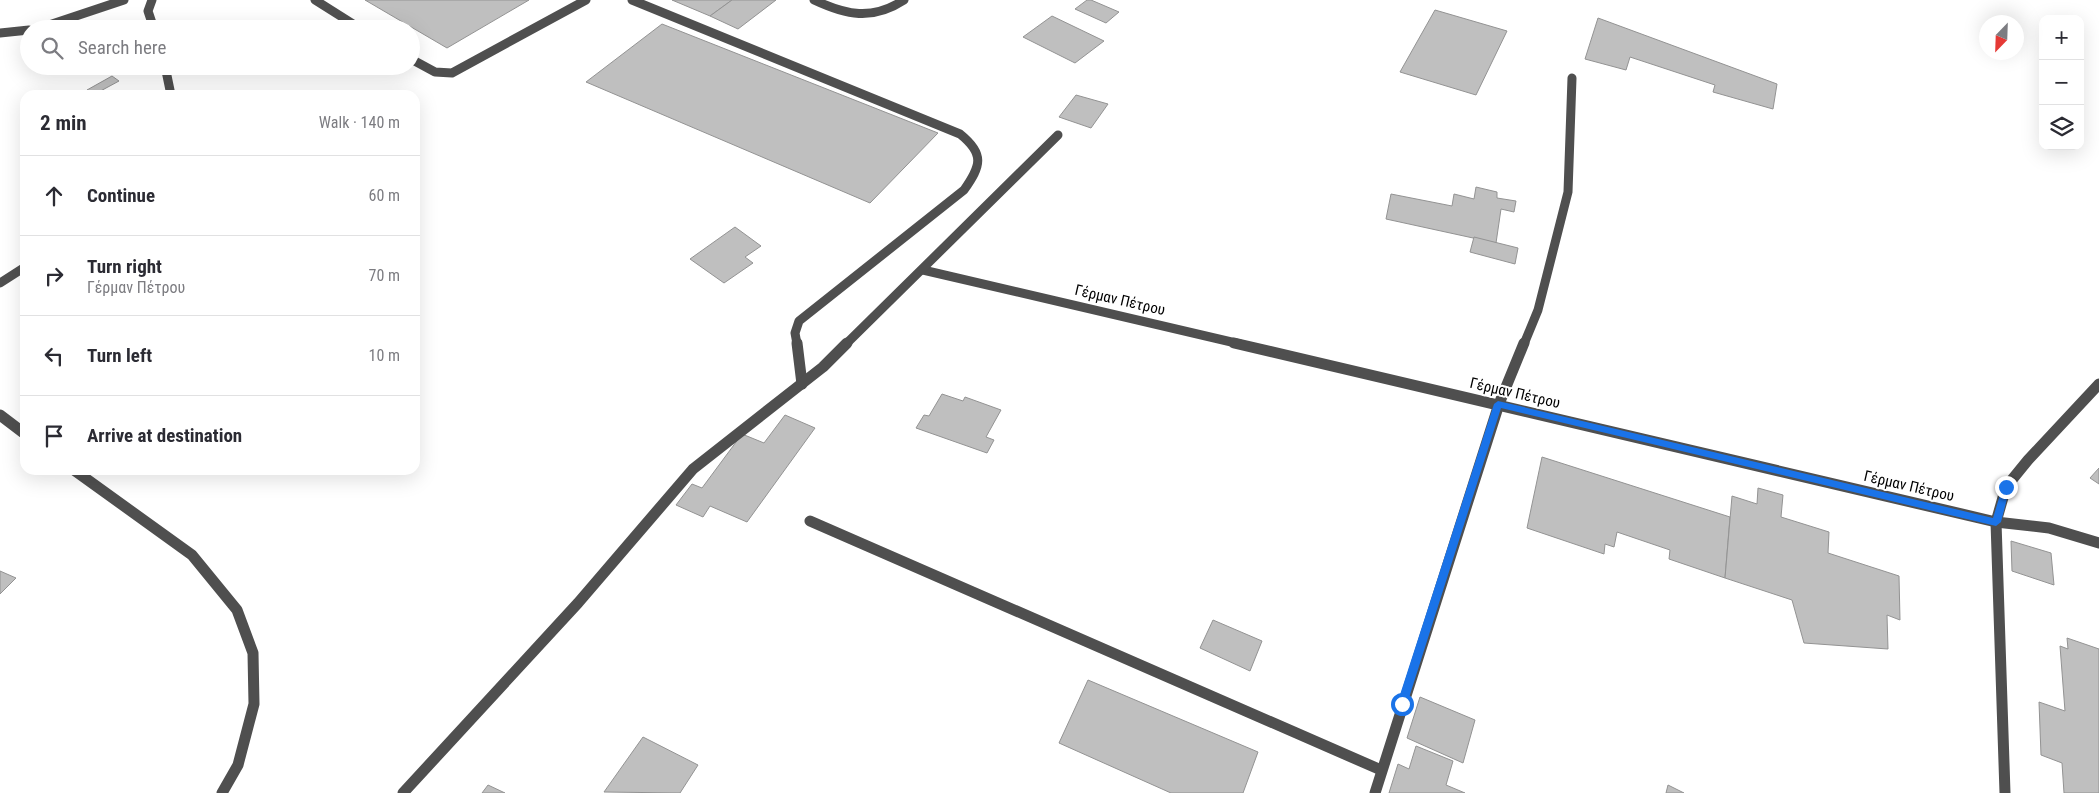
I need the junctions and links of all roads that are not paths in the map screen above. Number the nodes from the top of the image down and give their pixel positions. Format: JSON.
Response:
{"nodes":[{"id":1,"x":124,"y":0,"type":"edge"},
{"id":2,"x":152,"y":0,"type":"edge"},
{"id":3,"x":315,"y":0,"type":"edge"},
{"id":4,"x":586,"y":0,"type":"edge"},
{"id":5,"x":632,"y":0,"type":"edge"},
{"id":6,"x":814,"y":0,"type":"edge"},
{"id":7,"x":904,"y":0,"type":"edge"},
{"id":8,"x":66,"y":20,"type":"edge"},
{"id":9,"x":151,"y":20,"type":"edge"},
{"id":10,"x":347,"y":20,"type":"edge"},
{"id":11,"x":20,"y":31,"type":"edge"},
{"id":12,"x":0,"y":33,"type":"edge"},
{"id":13,"x":420,"y":65,"type":"edge"},
{"id":14,"x":167,"y":75,"type":"edge"},
{"id":15,"x":1572,"y":78,"type":"dead end"},
{"id":16,"x":170,"y":90,"type":"edge"},
{"id":17,"x":1058,"y":135,"type":"dead end"},
{"id":18,"x":20,"y":270,"type":"edge"},
{"id":19,"x":923,"y":270,"type":"junction"},
{"id":20,"x":0,"y":283,"type":"edge"},
{"id":21,"x":802,"y":384,"type":"junction"},
{"id":22,"x":2099,"y":384,"type":"edge"},
{"id":23,"x":1498,"y":404,"type":"junction"},
{"id":24,"x":0,"y":415,"type":"edge"},
{"id":25,"x":20,"y":430,"type":"edge"},
{"id":26,"x":81,"y":475,"type":"edge"},
{"id":27,"x":810,"y":521,"type":"dead end"},
{"id":28,"x":1996,"y":522,"type":"junction"},
{"id":29,"x":2099,"y":543,"type":"edge"},
{"id":30,"x":1381,"y":770,"type":"junction"},
{"id":31,"x":222,"y":793,"type":"edge"},
{"id":32,"x":402,"y":793,"type":"edge"},
{"id":33,"x":1375,"y":793,"type":"edge"},
{"id":34,"x":2005,"y":793,"type":"edge"}],
"edges":[{"from":1,"to":8,"type":"street"},
{"from":2,"to":9,"type":"street"},
{"from":3,"to":10,"type":"street"},
{"from":4,"to":13,"type":"street"},
{"from":5,"to":21,"type":"street"},
{"from":6,"to":7,"type":"street"},
{"from":11,"to":12,"type":"street"},
{"from":14,"to":16,"type":"street"},
{"from":15,"to":23,"type":"street"},
{"from":17,"to":19,"type":"street"},
{"from":18,"to":20,"type":"street"},
{"from":19,"to":21,"type":"street"},
{"from":19,"to":23,"type":"street","name":"Γέρμαν Πέτρου"},
{"from":21,"to":32,"type":"street"},
{"from":22,"to":28,"type":"street"},
{"from":23,"to":28,"type":"street","name":"Γέρμαν Πέτρου"},
{"from":23,"to":30,"type":"street"},
{"from":24,"to":25,"type":"street"},
{"from":26,"to":31,"type":"street"},
{"from":27,"to":30,"type":"street"},
{"from":28,"to":29,"type":"street","name":"Γέρμαν Πέτρου"},
{"from":28,"to":34,"type":"street"},
{"from":30,"to":33,"type":"street"}]}
